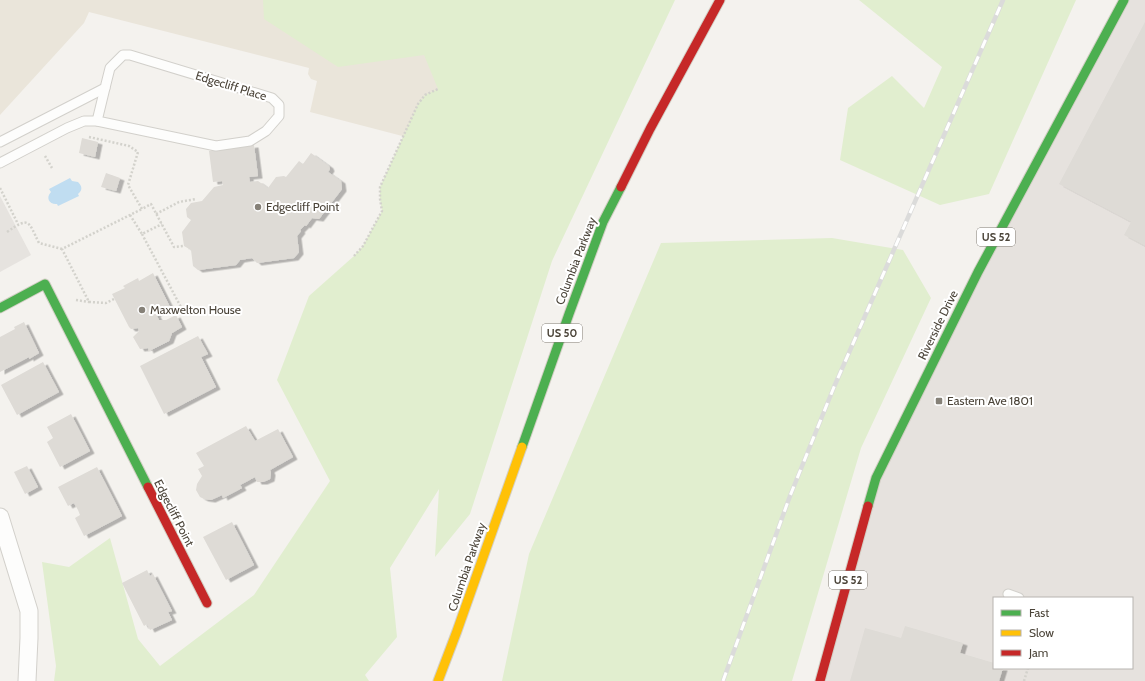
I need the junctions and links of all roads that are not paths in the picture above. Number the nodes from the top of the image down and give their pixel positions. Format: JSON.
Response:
{"nodes":[{"id":1,"x":720,"y":0,"type":"edge"},
{"id":2,"x":1124,"y":0,"type":"edge"},
{"id":3,"x":105,"y":88,"type":"junction"},
{"id":4,"x":97,"y":121,"type":"junction"},
{"id":5,"x":0,"y":142,"type":"edge"},
{"id":6,"x":0,"y":163,"type":"edge"},
{"id":7,"x":0,"y":308,"type":"edge"},
{"id":8,"x":0,"y":517,"type":"edge"},
{"id":9,"x":1008,"y":594,"type":"dead end"},
{"id":10,"x":1016,"y":597,"type":"edge"},
{"id":11,"x":207,"y":603,"type":"dead end"},
{"id":12,"x":27,"y":681,"type":"edge"},
{"id":13,"x":438,"y":681,"type":"edge"},
{"id":14,"x":820,"y":681,"type":"edge"}],
"edges":[{"from":1,"to":13,"type":"main road","name":"Columbia Parkway","number":"US 50"},
{"from":2,"to":14,"type":"main road","name":"Riverside Drive","number":"US 52"},
{"from":3,"to":4,"type":"lane","name":"Edgecliff Place"},
{"from":3,"to":4,"type":"lane","name":"Edgecliff Place"},
{"from":3,"to":5,"type":"lane"},
{"from":4,"to":6,"type":"lane","name":"Edgecliff Place"},
{"from":7,"to":11,"type":"main road","name":"Edgecliff Point"},
{"from":8,"to":12,"type":"street"},
{"from":9,"to":10,"type":"lane"}]}
